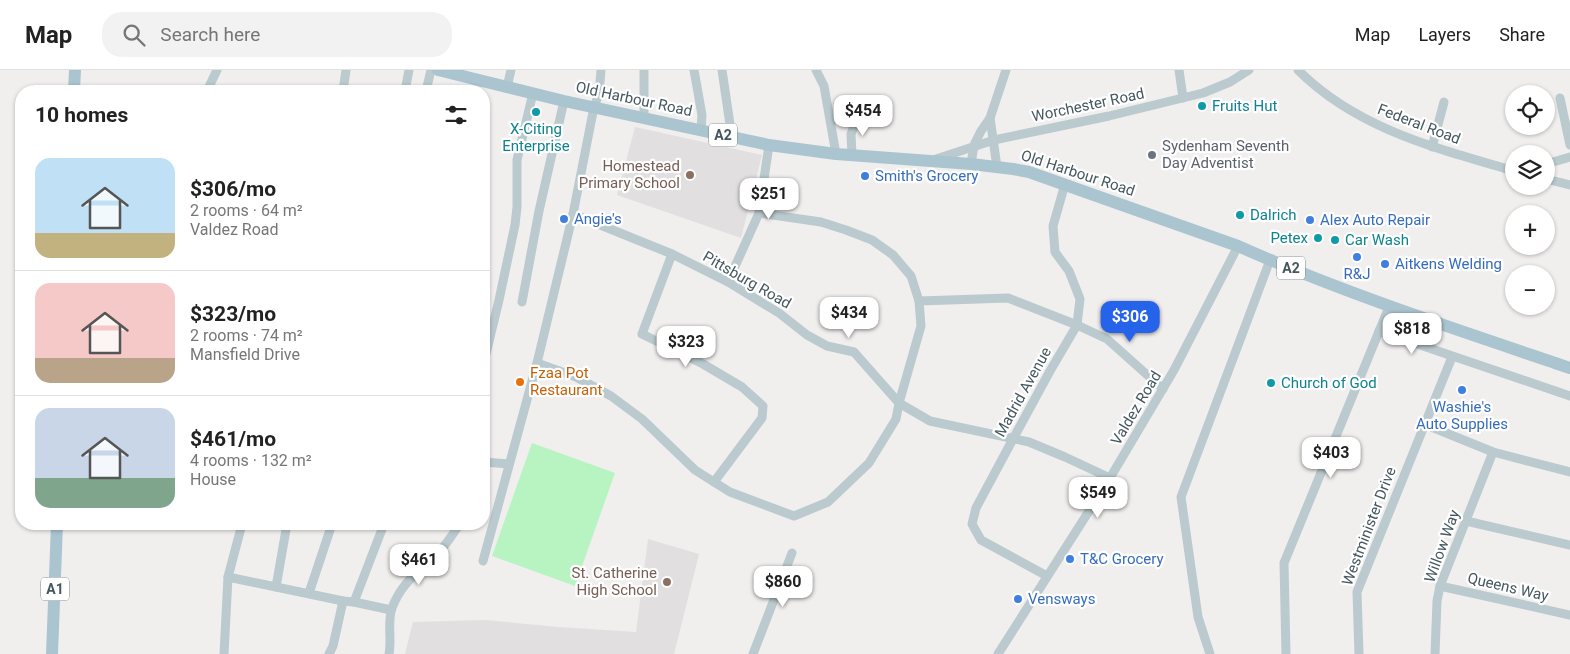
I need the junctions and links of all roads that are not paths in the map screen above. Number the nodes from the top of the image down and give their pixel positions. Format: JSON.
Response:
{"nodes":[{"id":1,"x":75,"y":70,"type":"edge"},
{"id":2,"x":217,"y":70,"type":"edge"},
{"id":3,"x":346,"y":70,"type":"edge"},
{"id":4,"x":409,"y":70,"type":"edge"},
{"id":5,"x":432,"y":70,"type":"edge"},
{"id":6,"x":438,"y":70,"type":"edge"},
{"id":7,"x":511,"y":70,"type":"edge"},
{"id":8,"x":601,"y":70,"type":"edge"},
{"id":9,"x":644,"y":70,"type":"edge"},
{"id":10,"x":694,"y":70,"type":"edge"},
{"id":11,"x":722,"y":70,"type":"edge"},
{"id":12,"x":816,"y":70,"type":"edge"},
{"id":13,"x":1006,"y":70,"type":"edge"},
{"id":14,"x":1179,"y":70,"type":"edge"},
{"id":15,"x":1249,"y":70,"type":"edge"},
{"id":16,"x":1298,"y":70,"type":"edge"},
{"id":17,"x":74,"y":85,"type":"edge"},
{"id":18,"x":210,"y":85,"type":"edge"},
{"id":19,"x":345,"y":85,"type":"edge"},
{"id":20,"x":406,"y":85,"type":"edge"},
{"id":21,"x":428,"y":85,"type":"edge"},
{"id":22,"x":507,"y":87,"type":"junction"},
{"id":23,"x":533,"y":93,"type":"junction"},
{"id":24,"x":1183,"y":98,"type":"junction"},
{"id":25,"x":1560,"y":98,"type":"dead end"},
{"id":26,"x":564,"y":101,"type":"junction"},
{"id":27,"x":1444,"y":102,"type":"dead end"},
{"id":28,"x":594,"y":107,"type":"junction"},
{"id":29,"x":858,"y":116,"type":"dead end"},
{"id":30,"x":644,"y":118,"type":"junction"},
{"id":31,"x":990,"y":118,"type":"junction"},
{"id":32,"x":701,"y":130,"type":"junction"},
{"id":33,"x":732,"y":138,"type":"junction"},
{"id":34,"x":994,"y":140,"type":"junction"},
{"id":35,"x":769,"y":145,"type":"junction"},
{"id":36,"x":974,"y":145,"type":"junction"},
{"id":37,"x":1570,"y":145,"type":"edge"},
{"id":38,"x":1432,"y":147,"type":"junction"},
{"id":39,"x":836,"y":154,"type":"junction"},
{"id":40,"x":852,"y":155,"type":"junction"},
{"id":41,"x":1570,"y":157,"type":"edge"},
{"id":42,"x":930,"y":161,"type":"junction"},
{"id":43,"x":1555,"y":161,"type":"edge"},
{"id":44,"x":971,"y":164,"type":"junction"},
{"id":45,"x":997,"y":167,"type":"junction"},
{"id":46,"x":1505,"y":168,"type":"edge"},
{"id":47,"x":1555,"y":181,"type":"edge"},
{"id":48,"x":1065,"y":184,"type":"junction"},
{"id":49,"x":1570,"y":185,"type":"edge"},
{"id":50,"x":759,"y":213,"type":"junction"},
{"id":51,"x":573,"y":214,"type":"junction"},
{"id":52,"x":1238,"y":246,"type":"junction"},
{"id":53,"x":672,"y":254,"type":"junction"},
{"id":54,"x":1270,"y":260,"type":"junction"},
{"id":55,"x":728,"y":282,"type":"junction"},
{"id":56,"x":919,"y":301,"type":"junction"},
{"id":57,"x":522,"y":302,"type":"dead end"},
{"id":58,"x":1390,"y":307,"type":"junction"},
{"id":59,"x":1077,"y":325,"type":"junction"},
{"id":60,"x":1379,"y":331,"type":"junction"},
{"id":61,"x":490,"y":339,"type":"edge"},
{"id":62,"x":1452,"y":357,"type":"junction"},
{"id":63,"x":537,"y":363,"type":"junction"},
{"id":64,"x":1570,"y":368,"type":"edge"},
{"id":65,"x":1163,"y":389,"type":"junction"},
{"id":66,"x":1570,"y":396,"type":"edge"},
{"id":67,"x":899,"y":404,"type":"junction"},
{"id":68,"x":1424,"y":424,"type":"junction"},
{"id":69,"x":1013,"y":439,"type":"junction"},
{"id":70,"x":1493,"y":452,"type":"junction"},
{"id":71,"x":490,"y":462,"type":"edge"},
{"id":72,"x":509,"y":464,"type":"junction"},
{"id":73,"x":1570,"y":472,"type":"edge"},
{"id":74,"x":1110,"y":478,"type":"junction"},
{"id":75,"x":714,"y":482,"type":"junction"},
{"id":76,"x":1466,"y":521,"type":"junction"},
{"id":77,"x":57,"y":530,"type":"edge"},
{"id":78,"x":240,"y":530,"type":"edge"},
{"id":79,"x":287,"y":530,"type":"edge"},
{"id":80,"x":330,"y":530,"type":"edge"},
{"id":81,"x":382,"y":530,"type":"edge"},
{"id":82,"x":456,"y":530,"type":"edge"},
{"id":83,"x":1570,"y":545,"type":"edge"},
{"id":84,"x":792,"y":553,"type":"dead end"},
{"id":85,"x":483,"y":561,"type":"dead end"},
{"id":86,"x":1047,"y":576,"type":"junction"},
{"id":87,"x":228,"y":577,"type":"junction"},
{"id":88,"x":1440,"y":586,"type":"junction"},
{"id":89,"x":276,"y":587,"type":"junction"},
{"id":90,"x":309,"y":593,"type":"junction"},
{"id":91,"x":343,"y":601,"type":"junction"},
{"id":92,"x":354,"y":602,"type":"junction"},
{"id":93,"x":391,"y":610,"type":"junction"},
{"id":94,"x":1570,"y":616,"type":"edge"},
{"id":95,"x":52,"y":654,"type":"edge"},
{"id":96,"x":224,"y":654,"type":"edge"},
{"id":97,"x":329,"y":654,"type":"edge"},
{"id":98,"x":388,"y":654,"type":"edge"},
{"id":99,"x":753,"y":654,"type":"edge"},
{"id":100,"x":998,"y":654,"type":"edge"},
{"id":101,"x":1210,"y":654,"type":"edge"},
{"id":102,"x":1286,"y":654,"type":"edge"},
{"id":103,"x":1360,"y":654,"type":"edge"},
{"id":104,"x":1435,"y":654,"type":"edge"}],
"edges":[{"from":1,"to":17,"type":"main road"},
{"from":2,"to":18,"type":"street"},
{"from":3,"to":19,"type":"street"},
{"from":4,"to":20,"type":"street"},
{"from":5,"to":21,"type":"street"},
{"from":6,"to":22,"type":"main road","name":"Old Harbour Road","number":"A2"},
{"from":7,"to":22,"type":"street"},
{"from":8,"to":28,"type":"street"},
{"from":9,"to":30,"type":"street"},
{"from":10,"to":32,"type":"street"},
{"from":11,"to":33,"type":"street"},
{"from":12,"to":39,"type":"street"},
{"from":13,"to":31,"type":"street"},
{"from":14,"to":24,"type":"street"},
{"from":15,"to":24,"type":"street","name":"Worchester Road"},
{"from":16,"to":38,"type":"street","name":"Federal Road"},
{"from":22,"to":23,"type":"main road","name":"Old Harbour Road","number":"A2"},
{"from":23,"to":26,"type":"main road","name":"Old Harbour Road","number":"A2"},
{"from":23,"to":61,"type":"street"},
{"from":24,"to":34,"type":"street","name":"Worchester Road"},
{"from":25,"to":37,"type":"street"},
{"from":26,"to":28,"type":"main road","name":"Old Harbour Road","number":"A2"},
{"from":26,"to":57,"type":"street"},
{"from":27,"to":38,"type":"street"},
{"from":28,"to":30,"type":"main road","name":"Old Harbour Road","number":"A2"},
{"from":28,"to":51,"type":"street"},
{"from":29,"to":40,"type":"street"},
{"from":30,"to":32,"type":"main road","name":"Old Harbour Road","number":"A2"},
{"from":31,"to":34,"type":"street"},
{"from":31,"to":36,"type":"street"},
{"from":32,"to":33,"type":"main road","name":"Old Harbour Road","number":"A2"},
{"from":33,"to":35,"type":"main road","name":"Old Harbour Road","number":"A2"},
{"from":34,"to":36,"type":"street","name":"Worchester Road"},
{"from":34,"to":45,"type":"street"},
{"from":35,"to":39,"type":"main road","name":"Old Harbour Road","number":"A2"},
{"from":35,"to":50,"type":"street"},
{"from":36,"to":42,"type":"street","name":"Worchester Road"},
{"from":36,"to":44,"type":"street"},
{"from":38,"to":46,"type":"street","name":"Federal Road"},
{"from":39,"to":40,"type":"main road","name":"Old Harbour Road","number":"A2"},
{"from":40,"to":42,"type":"main road","name":"Old Harbour Road","number":"A2"},
{"from":41,"to":43,"type":"street"},
{"from":42,"to":44,"type":"main road","name":"Old Harbour Road","number":"A2"},
{"from":44,"to":45,"type":"main road","name":"Old Harbour Road","number":"A2"},
{"from":45,"to":48,"type":"main road","name":"Old Harbour Road","number":"A2"},
{"from":47,"to":49,"type":"street"},
{"from":48,"to":52,"type":"main road","name":"Old Harbour Road","number":"A2"},
{"from":48,"to":59,"type":"street","name":"Madrid Avenue"},
{"from":50,"to":55,"type":"street"},
{"from":50,"to":56,"type":"street"},
{"from":51,"to":53,"type":"street","name":"Pittsburg Road"},
{"from":51,"to":63,"type":"street"},
{"from":52,"to":54,"type":"main road","name":"Old Harbour Road","number":"A2"},
{"from":52,"to":65,"type":"street","name":"Valdez Road"},
{"from":53,"to":55,"type":"street","name":"Pittsburg Road"},
{"from":53,"to":75,"type":"street"},
{"from":54,"to":58,"type":"main road","name":"Old Harbour Road","number":"A2"},
{"from":54,"to":101,"type":"street"},
{"from":55,"to":67,"type":"street","name":"Pittsburg Road"},
{"from":56,"to":59,"type":"street"},
{"from":56,"to":67,"type":"street"},
{"from":58,"to":60,"type":"street"},
{"from":58,"to":64,"type":"main road","name":"Old Harbour Road","number":"A2"},
{"from":59,"to":65,"type":"street"},
{"from":59,"to":69,"type":"street","name":"Madrid Avenue"},
{"from":60,"to":62,"type":"street"},
{"from":60,"to":102,"type":"street"},
{"from":62,"to":66,"type":"street"},
{"from":62,"to":68,"type":"street","name":"Westminister Drive"},
{"from":63,"to":72,"type":"street"},
{"from":63,"to":75,"type":"street"},
{"from":65,"to":74,"type":"street","name":"Valdez Road"},
{"from":67,"to":69,"type":"street","name":"Pittsburg Road"},
{"from":67,"to":75,"type":"street"},
{"from":68,"to":70,"type":"street"},
{"from":68,"to":103,"type":"street","name":"Westminister Drive"},
{"from":69,"to":74,"type":"street","name":"Pittsburg Road"},
{"from":69,"to":86,"type":"street","name":"Madrid Avenue"},
{"from":70,"to":73,"type":"street"},
{"from":70,"to":76,"type":"street","name":"Willow Way"},
{"from":71,"to":72,"type":"street"},
{"from":72,"to":85,"type":"street"},
{"from":74,"to":86,"type":"street","name":"Valdez Road"},
{"from":76,"to":83,"type":"street"},
{"from":76,"to":88,"type":"street","name":"Willow Way"},
{"from":77,"to":95,"type":"main road","number":"A1"},
{"from":78,"to":87,"type":"street"},
{"from":79,"to":89,"type":"street"},
{"from":80,"to":90,"type":"street"},
{"from":81,"to":92,"type":"street"},
{"from":82,"to":93,"type":"street"},
{"from":84,"to":99,"type":"street"},
{"from":86,"to":100,"type":"street","name":"Valdez Road"},
{"from":87,"to":89,"type":"street"},
{"from":87,"to":96,"type":"street"},
{"from":88,"to":94,"type":"street","name":"Queens Way"},
{"from":88,"to":104,"type":"street","name":"Willow Way"},
{"from":89,"to":90,"type":"street"},
{"from":90,"to":91,"type":"street"},
{"from":91,"to":92,"type":"street"},
{"from":91,"to":97,"type":"street"},
{"from":92,"to":93,"type":"street"},
{"from":93,"to":98,"type":"street"}]}
